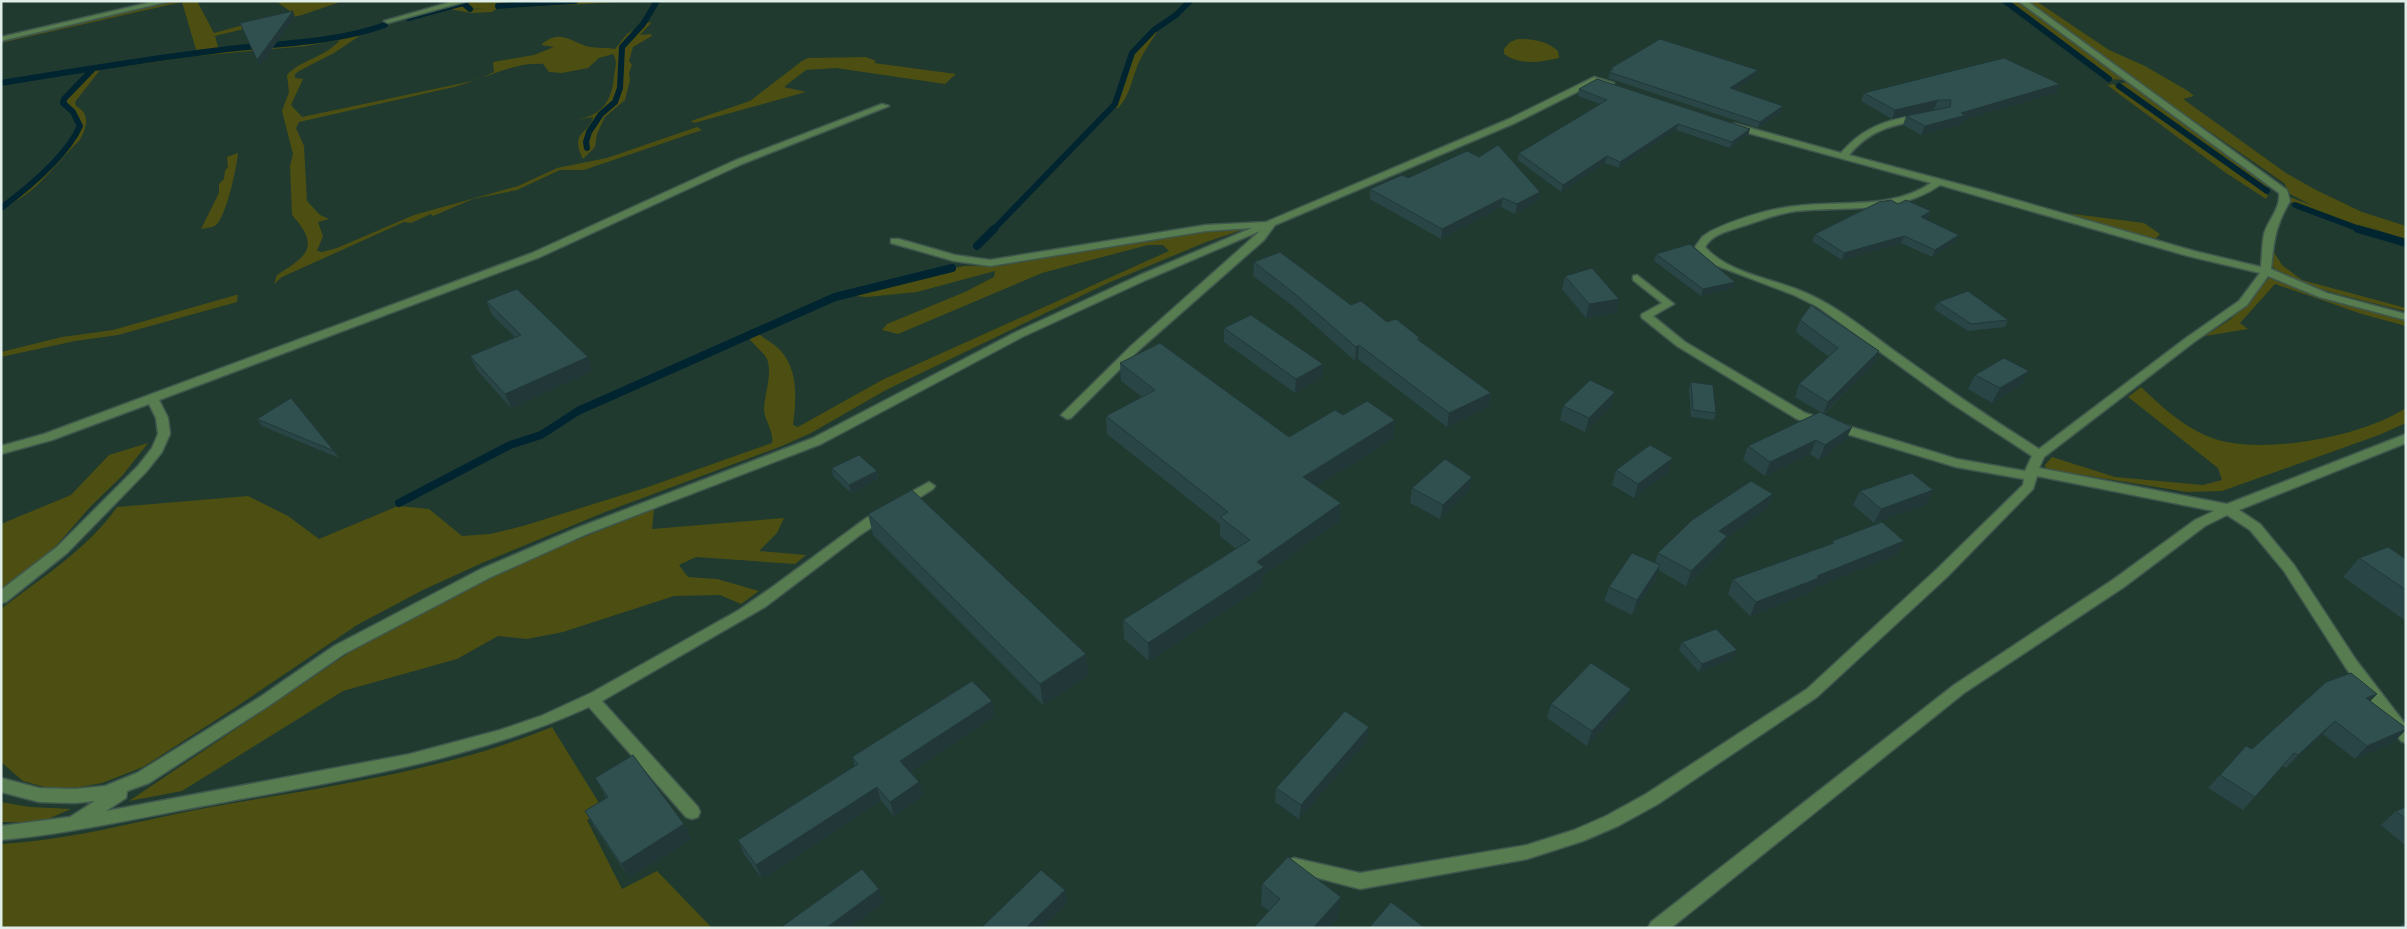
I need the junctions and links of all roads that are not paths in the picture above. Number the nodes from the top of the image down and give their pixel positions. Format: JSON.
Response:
{"nodes":[{"id":1,"x":167,"y":1,"type":"edge"},
{"id":2,"x":464,"y":1,"type":"edge"},
{"id":3,"x":2022,"y":1,"type":"edge"},
{"id":4,"x":388,"y":21,"type":"dead end"},
{"id":5,"x":1,"y":39,"type":"edge"},
{"id":6,"x":1620,"y":87,"type":"edge"},
{"id":7,"x":885,"y":106,"type":"dead end"},
{"id":8,"x":1935,"y":114,"type":"edge"},
{"id":9,"x":1725,"y":123,"type":"edge"},
{"id":10,"x":1844,"y":156,"type":"junction"},
{"id":11,"x":1938,"y":182,"type":"junction"},
{"id":12,"x":1272,"y":224,"type":"junction"},
{"id":13,"x":895,"y":241,"type":"dead end"},
{"id":14,"x":2266,"y":271,"type":"junction"},
{"id":15,"x":1637,"y":278,"type":"dead end"},
{"id":16,"x":2406,"y":317,"type":"edge"},
{"id":17,"x":152,"y":398,"type":"junction"},
{"id":18,"x":1067,"y":415,"type":"dead end"},
{"id":19,"x":2406,"y":438,"type":"edge"},
{"id":20,"x":1,"y":450,"type":"edge"},
{"id":21,"x":2039,"y":455,"type":"junction"},
{"id":22,"x":2031,"y":474,"type":"junction"},
{"id":23,"x":929,"y":486,"type":"dead end"},
{"id":24,"x":2228,"y":509,"type":"junction"},
{"id":25,"x":1,"y":598,"type":"edge"},
{"id":26,"x":592,"y":700,"type":"junction"},
{"id":27,"x":2406,"y":737,"type":"edge"},
{"id":28,"x":143,"y":778,"type":"junction"},
{"id":29,"x":1,"y":785,"type":"edge"},
{"id":30,"x":692,"y":812,"type":"dead end"},
{"id":31,"x":71,"y":826,"type":"junction"},
{"id":32,"x":1,"y":833,"type":"edge"},
{"id":33,"x":1294,"y":865,"type":"edge"},
{"id":34,"x":1657,"y":928,"type":"edge"}],
"edges":[{"from":1,"to":5,"type":"street"},
{"from":2,"to":4,"type":"street"},
{"from":3,"to":14,"type":"street"},
{"from":6,"to":12,"type":"street"},
{"from":7,"to":17,"type":"street"},
{"from":8,"to":10,"type":"street"},
{"from":9,"to":10,"type":"street"},
{"from":10,"to":11,"type":"street"},
{"from":11,"to":14,"type":"street"},
{"from":11,"to":21,"type":"street"},
{"from":12,"to":13,"type":"street"},
{"from":12,"to":18,"type":"street"},
{"from":12,"to":28,"type":"street"},
{"from":14,"to":16,"type":"street"},
{"from":14,"to":21,"type":"street"},
{"from":15,"to":22,"type":"street"},
{"from":17,"to":20,"type":"street"},
{"from":17,"to":25,"type":"street"},
{"from":19,"to":24,"type":"street"},
{"from":21,"to":22,"type":"street"},
{"from":22,"to":24,"type":"street"},
{"from":22,"to":33,"type":"street"},
{"from":23,"to":26,"type":"street"},
{"from":24,"to":27,"type":"street"},
{"from":24,"to":34,"type":"street"},
{"from":26,"to":30,"type":"street"},
{"from":26,"to":31,"type":"street"},
{"from":28,"to":29,"type":"street"},
{"from":28,"to":31,"type":"street"},
{"from":31,"to":32,"type":"street"}]}
